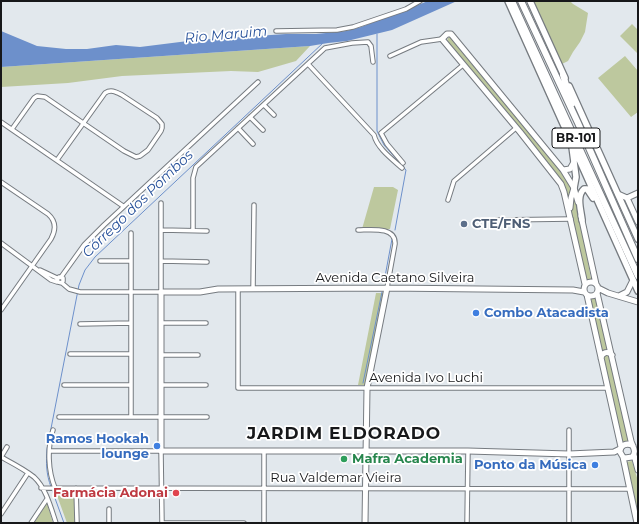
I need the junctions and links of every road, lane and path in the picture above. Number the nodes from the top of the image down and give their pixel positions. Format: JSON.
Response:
{"nodes":[{"id":1,"x":420,"y":1,"type":"edge"},
{"id":2,"x":508,"y":1,"type":"edge"},
{"id":3,"x":512,"y":1,"type":"edge"},
{"id":4,"x":521,"y":1,"type":"edge"},
{"id":5,"x":530,"y":1,"type":"edge"},
{"id":6,"x":276,"y":31,"type":"dead end"},
{"id":7,"x":442,"y":39,"type":"junction"},
{"id":8,"x":390,"y":56,"type":"dead end"},
{"id":9,"x":373,"y":62,"type":"dead end"},
{"id":10,"x":308,"y":64,"type":"junction"},
{"id":11,"x":463,"y":65,"type":"junction"},
{"id":12,"x":564,"y":75,"type":"junction"},
{"id":13,"x":258,"y":82,"type":"dead end"},
{"id":14,"x":550,"y":93,"type":"joint"},
{"id":15,"x":264,"y":105,"type":"junction"},
{"id":16,"x":274,"y":115,"type":"dead end"},
{"id":17,"x":250,"y":117,"type":"junction"},
{"id":18,"x":1,"y":122,"type":"edge"},
{"id":19,"x":83,"y":123,"type":"junction"},
{"id":20,"x":578,"y":123,"type":"junction"},
{"id":21,"x":238,"y":128,"type":"junction"},
{"id":22,"x":516,"y":128,"type":"junction"},
{"id":23,"x":12,"y":129,"type":"junction"},
{"id":24,"x":263,"y":130,"type":"dead end"},
{"id":25,"x":380,"y":134,"type":"junction"},
{"id":26,"x":374,"y":135,"type":"junction"},
{"id":27,"x":572,"y":135,"type":"junction"},
{"id":28,"x":253,"y":144,"type":"dead end"},
{"id":29,"x":57,"y":160,"type":"junction"},
{"id":30,"x":574,"y":161,"type":"junction"},
{"id":31,"x":403,"y":163,"type":"dead end"},
{"id":32,"x":402,"y":168,"type":"dead end"},
{"id":33,"x":563,"y":170,"type":"junction"},
{"id":34,"x":1,"y":182,"type":"edge"},
{"id":35,"x":574,"y":188,"type":"junction"},
{"id":36,"x":638,"y":193,"type":"edge"},
{"id":37,"x":618,"y":194,"type":"junction"},
{"id":38,"x":627,"y":198,"type":"junction"},
{"id":39,"x":448,"y":200,"type":"dead end"},
{"id":40,"x":161,"y":203,"type":"dead end"},
{"id":41,"x":254,"y":205,"type":"dead end"},
{"id":42,"x":123,"y":206,"type":"junction"},
{"id":43,"x":605,"y":217,"type":"junction"},
{"id":44,"x":570,"y":218,"type":"junction"},
{"id":45,"x":497,"y":220,"type":"dead end"},
{"id":46,"x":582,"y":220,"type":"junction"},
{"id":47,"x":638,"y":222,"type":"edge"},
{"id":48,"x":161,"y":230,"type":"junction"},
{"id":49,"x":193,"y":230,"type":"junction"},
{"id":50,"x":358,"y":230,"type":"dead end"},
{"id":51,"x":207,"y":231,"type":"dead end"},
{"id":52,"x":131,"y":233,"type":"dead end"},
{"id":53,"x":638,"y":239,"type":"edge"},
{"id":54,"x":1,"y":243,"type":"edge"},
{"id":55,"x":638,"y":259,"type":"edge"},
{"id":56,"x":100,"y":261,"type":"dead end"},
{"id":57,"x":131,"y":261,"type":"junction"},
{"id":58,"x":161,"y":261,"type":"junction"},
{"id":59,"x":207,"y":262,"type":"dead end"},
{"id":60,"x":32,"y":266,"type":"junction"},
{"id":61,"x":636,"y":278,"type":"edge"},
{"id":62,"x":58,"y":279,"type":"junction"},
{"id":63,"x":62,"y":283,"type":"junction"},
{"id":64,"x":584,"y":285,"type":"junction"},
{"id":65,"x":387,"y":288,"type":"junction"},
{"id":66,"x":238,"y":289,"type":"junction"},
{"id":67,"x":253,"y":289,"type":"junction"},
{"id":68,"x":597,"y":289,"type":"junction"},
{"id":69,"x":573,"y":290,"type":"junction"},
{"id":70,"x":638,"y":291,"type":"edge"},
{"id":71,"x":131,"y":292,"type":"junction"},
{"id":72,"x":161,"y":292,"type":"junction"},
{"id":73,"x":586,"y":294,"type":"junction"},
{"id":74,"x":619,"y":296,"type":"junction"},
{"id":75,"x":638,"y":302,"type":"edge"},
{"id":76,"x":3,"y":304,"type":"edge"},
{"id":77,"x":1,"y":310,"type":"edge"},
{"id":78,"x":131,"y":323,"type":"junction"},
{"id":79,"x":161,"y":323,"type":"junction"},
{"id":80,"x":80,"y":324,"type":"dead end"},
{"id":81,"x":206,"y":324,"type":"dead end"},
{"id":82,"x":70,"y":354,"type":"dead end"},
{"id":83,"x":131,"y":354,"type":"junction"},
{"id":84,"x":198,"y":355,"type":"dead end"},
{"id":85,"x":612,"y":355,"type":"junction"},
{"id":86,"x":162,"y":356,"type":"junction"},
{"id":87,"x":601,"y":358,"type":"junction"},
{"id":88,"x":64,"y":385,"type":"dead end"},
{"id":89,"x":131,"y":385,"type":"junction"},
{"id":90,"x":161,"y":385,"type":"junction"},
{"id":91,"x":206,"y":385,"type":"dead end"},
{"id":92,"x":367,"y":388,"type":"junction"},
{"id":93,"x":608,"y":388,"type":"junction"},
{"id":94,"x":59,"y":417,"type":"dead end"},
{"id":95,"x":131,"y":417,"type":"junction"},
{"id":96,"x":161,"y":417,"type":"junction"},
{"id":97,"x":207,"y":417,"type":"dead end"},
{"id":98,"x":53,"y":430,"type":"dead end"},
{"id":99,"x":569,"y":430,"type":"dead end"},
{"id":100,"x":7,"y":447,"type":"dead end"},
{"id":101,"x":635,"y":450,"type":"edge"},
{"id":102,"x":50,"y":451,"type":"junction"},
{"id":103,"x":162,"y":451,"type":"junction"},
{"id":104,"x":264,"y":451,"type":"junction"},
{"id":105,"x":365,"y":451,"type":"junction"},
{"id":106,"x":468,"y":451,"type":"junction"},
{"id":107,"x":621,"y":452,"type":"junction"},
{"id":108,"x":569,"y":454,"type":"junction"},
{"id":109,"x":1,"y":456,"type":"edge"},
{"id":110,"x":638,"y":470,"type":"edge"},
{"id":111,"x":28,"y":473,"type":"junction"},
{"id":112,"x":44,"y":488,"type":"junction"},
{"id":113,"x":55,"y":488,"type":"junction"},
{"id":114,"x":76,"y":488,"type":"junction"},
{"id":115,"x":162,"y":488,"type":"junction"},
{"id":116,"x":264,"y":488,"type":"junction"},
{"id":117,"x":365,"y":488,"type":"junction"},
{"id":118,"x":467,"y":488,"type":"junction"},
{"id":119,"x":569,"y":489,"type":"junction"},
{"id":120,"x":630,"y":489,"type":"junction"},
{"id":121,"x":47,"y":499,"type":"junction"},
{"id":122,"x":109,"y":509,"type":"dead end"},
{"id":123,"x":1,"y":514,"type":"edge"},
{"id":124,"x":31,"y":523,"type":"edge"},
{"id":125,"x":56,"y":523,"type":"edge"},
{"id":126,"x":76,"y":523,"type":"edge"},
{"id":127,"x":109,"y":523,"type":"edge"},
{"id":128,"x":162,"y":523,"type":"edge"},
{"id":129,"x":244,"y":523,"type":"edge"},
{"id":130,"x":264,"y":523,"type":"edge"},
{"id":131,"x":365,"y":523,"type":"edge"},
{"id":132,"x":467,"y":523,"type":"edge"},
{"id":133,"x":569,"y":523,"type":"edge"},
{"id":134,"x":637,"y":523,"type":"edge"}],
"edges":[{"from":1,"to":6,"type":"street"},
{"from":2,"to":14,"type":"main road"},
{"from":3,"to":27,"type":"highway","number":"BR-101"},
{"from":4,"to":20,"type":"highway","number":"BR-101"},
{"from":5,"to":12,"type":"main road"},
{"from":7,"to":8,"type":"street"},
{"from":7,"to":11,"type":"street"},
{"from":7,"to":33,"type":"street"},
{"from":9,"to":10,"type":"street"},
{"from":10,"to":15,"type":"street"},
{"from":10,"to":26,"type":"street"},
{"from":11,"to":22,"type":"street"},
{"from":11,"to":25,"type":"street"},
{"from":12,"to":20,"type":"highway"},
{"from":12,"to":37,"type":"main road"},
{"from":13,"to":42,"type":"street"},
{"from":14,"to":27,"type":"highway"},
{"from":15,"to":16,"type":"street"},
{"from":15,"to":17,"type":"street"},
{"from":17,"to":21,"type":"street"},
{"from":17,"to":24,"type":"street"},
{"from":18,"to":23,"type":"street"},
{"from":19,"to":19,"type":"street"},
{"from":19,"to":23,"type":"street"},
{"from":19,"to":29,"type":"street"},
{"from":20,"to":55,"type":"highway","number":"BR-101"},
{"from":21,"to":28,"type":"street"},
{"from":21,"to":49,"type":"street"},
{"from":22,"to":39,"type":"street"},
{"from":22,"to":44,"type":"street"},
{"from":23,"to":29,"type":"street"},
{"from":25,"to":26,"type":"street"},
{"from":25,"to":31,"type":"street"},
{"from":26,"to":32,"type":"street"},
{"from":27,"to":30,"type":"main road"},
{"from":27,"to":43,"type":"main road"},
{"from":27,"to":61,"type":"highway","number":"BR-101"},
{"from":29,"to":42,"type":"street"},
{"from":30,"to":33,"type":"street"},
{"from":30,"to":35,"type":"main road"},
{"from":33,"to":35,"type":"street"},
{"from":34,"to":60,"type":"street"},
{"from":35,"to":44,"type":"street"},
{"from":35,"to":46,"type":"street"},
{"from":36,"to":38,"type":"street"},
{"from":37,"to":38,"type":"street"},
{"from":37,"to":53,"type":"main road"},
{"from":38,"to":47,"type":"street"},
{"from":40,"to":48,"type":"street"},
{"from":41,"to":67,"type":"street"},
{"from":42,"to":62,"type":"street"},
{"from":43,"to":46,"type":"main road"},
{"from":43,"to":61,"type":"main road"},
{"from":44,"to":45,"type":"street"},
{"from":44,"to":64,"type":"street"},
{"from":46,"to":68,"type":"street"},
{"from":48,"to":49,"type":"street"},
{"from":48,"to":58,"type":"street"},
{"from":49,"to":51,"type":"street"},
{"from":50,"to":65,"type":"street"},
{"from":52,"to":57,"type":"street"},
{"from":54,"to":60,"type":"street"},
{"from":56,"to":57,"type":"street"},
{"from":57,"to":71,"type":"street"},
{"from":58,"to":59,"type":"street"},
{"from":58,"to":72,"type":"street"},
{"from":60,"to":62,"type":"street"},
{"from":60,"to":76,"type":"street"},
{"from":61,"to":70,"type":"main road"},
{"from":61,"to":74,"type":"street"},
{"from":62,"to":63,"type":"street"},
{"from":62,"to":63,"type":"street"},
{"from":63,"to":71,"type":"street"},
{"from":64,"to":68,"type":"street","name":"Avenida Caetano Silveira"},
{"from":64,"to":69,"type":"street","name":"Avenida Caetano Silveira"},
{"from":64,"to":73,"type":"street"},
{"from":65,"to":67,"type":"street","name":"Avenida Caetano Silveira"},
{"from":65,"to":69,"type":"street","name":"Avenida Caetano Silveira"},
{"from":65,"to":92,"type":"street"},
{"from":66,"to":67,"type":"street","name":"Avenida Caetano Silveira"},
{"from":66,"to":72,"type":"street","name":"Avenida Caetano Silveira"},
{"from":66,"to":92,"type":"street","name":"Avenida Ivo Luchi"},
{"from":68,"to":73,"type":"street"},
{"from":68,"to":74,"type":"street"},
{"from":68,"to":85,"type":"street"},
{"from":69,"to":73,"type":"street","name":"Avenida Caetano Silveira"},
{"from":71,"to":72,"type":"street"},
{"from":71,"to":78,"type":"street"},
{"from":72,"to":79,"type":"street"},
{"from":73,"to":87,"type":"street"},
{"from":74,"to":75,"type":"street"},
{"from":76,"to":77,"type":"street"},
{"from":78,"to":80,"type":"street"},
{"from":78,"to":83,"type":"street"},
{"from":79,"to":81,"type":"street"},
{"from":79,"to":86,"type":"street"},
{"from":82,"to":83,"type":"street"},
{"from":83,"to":89,"type":"street"},
{"from":84,"to":86,"type":"street"},
{"from":85,"to":87,"type":"street"},
{"from":85,"to":101,"type":"street"},
{"from":86,"to":90,"type":"street"},
{"from":87,"to":93,"type":"street"},
{"from":88,"to":89,"type":"street"},
{"from":89,"to":95,"type":"street"},
{"from":90,"to":91,"type":"street"},
{"from":90,"to":96,"type":"street"},
{"from":92,"to":93,"type":"street","name":"Avenida Ivo Luchi"},
{"from":92,"to":105,"type":"street"},
{"from":93,"to":107,"type":"street"},
{"from":94,"to":95,"type":"street"},
{"from":95,"to":96,"type":"street"},
{"from":96,"to":97,"type":"street"},
{"from":96,"to":103,"type":"street"},
{"from":98,"to":102,"type":"street"},
{"from":99,"to":108,"type":"street"},
{"from":100,"to":109,"type":"street"},
{"from":101,"to":107,"type":"street"},
{"from":101,"to":107,"type":"street"},
{"from":101,"to":110,"type":"street"},
{"from":102,"to":103,"type":"street"},
{"from":102,"to":113,"type":"street"},
{"from":103,"to":104,"type":"street"},
{"from":103,"to":115,"type":"street"},
{"from":104,"to":105,"type":"street"},
{"from":104,"to":116,"type":"street"},
{"from":105,"to":106,"type":"street"},
{"from":105,"to":117,"type":"street"},
{"from":106,"to":108,"type":"street"},
{"from":106,"to":118,"type":"street"},
{"from":107,"to":108,"type":"street"},
{"from":107,"to":120,"type":"street"},
{"from":108,"to":119,"type":"street"},
{"from":109,"to":111,"type":"street"},
{"from":111,"to":112,"type":"street"},
{"from":111,"to":123,"type":"street"},
{"from":112,"to":113,"type":"street","name":"Rua Valdemar Vieira"},
{"from":112,"to":121,"type":"street"},
{"from":113,"to":114,"type":"street","name":"Rua Valdemar Vieira"},
{"from":114,"to":115,"type":"street","name":"Rua Valdemar Vieira"},
{"from":114,"to":126,"type":"street"},
{"from":115,"to":116,"type":"street","name":"Rua Valdemar Vieira"},
{"from":115,"to":128,"type":"street"},
{"from":116,"to":117,"type":"street","name":"Rua Valdemar Vieira"},
{"from":116,"to":130,"type":"street"},
{"from":117,"to":118,"type":"street","name":"Rua Valdemar Vieira"},
{"from":117,"to":131,"type":"street"},
{"from":118,"to":119,"type":"street","name":"Rua Valdemar Vieira"},
{"from":118,"to":132,"type":"street"},
{"from":119,"to":120,"type":"street","name":"Rua Valdemar Vieira"},
{"from":119,"to":133,"type":"street"},
{"from":120,"to":134,"type":"street"},
{"from":121,"to":124,"type":"street"},
{"from":121,"to":125,"type":"street"},
{"from":122,"to":127,"type":"street"},
{"from":128,"to":129,"type":"street"}]}
